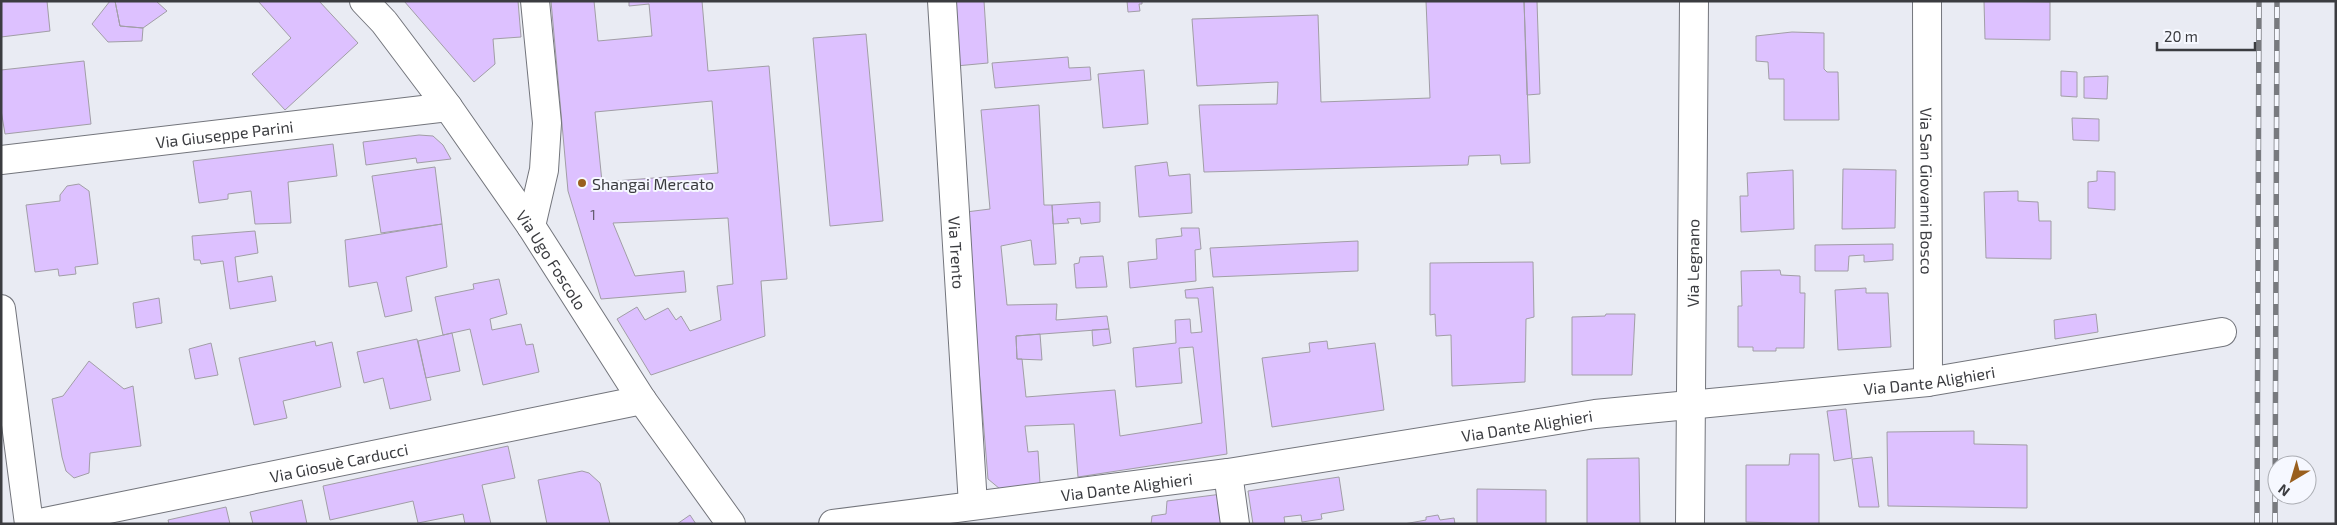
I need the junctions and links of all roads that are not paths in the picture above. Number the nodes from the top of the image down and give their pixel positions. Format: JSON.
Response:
{"nodes":[{"id":1,"x":364,"y":1,"type":"edge"},
{"id":2,"x":535,"y":1,"type":"edge"},
{"id":3,"x":942,"y":1,"type":"edge"},
{"id":4,"x":1694,"y":1,"type":"edge"},
{"id":5,"x":1927,"y":1,"type":"edge"},
{"id":6,"x":448,"y":107,"type":"junction"},
{"id":7,"x":1,"y":160,"type":"edge"},
{"id":8,"x":531,"y":226,"type":"junction"},
{"id":9,"x":1,"y":309,"type":"edge"},
{"id":10,"x":2222,"y":332,"type":"dead end"},
{"id":11,"x":1928,"y":382,"type":"junction"},
{"id":12,"x":642,"y":400,"type":"junction"},
{"id":13,"x":1691,"y":405,"type":"junction"},
{"id":14,"x":1228,"y":473,"type":"junction"},
{"id":15,"x":973,"y":505,"type":"junction"},
{"id":16,"x":29,"y":524,"type":"edge"},
{"id":17,"x":35,"y":524,"type":"edge"},
{"id":18,"x":732,"y":524,"type":"edge"},
{"id":19,"x":833,"y":524,"type":"edge"},
{"id":20,"x":1235,"y":524,"type":"edge"},
{"id":21,"x":1690,"y":524,"type":"edge"}],
"edges":[{"from":1,"to":6,"type":"street","name":"Via Ugo Foscolo"},
{"from":2,"to":8,"type":"street"},
{"from":3,"to":15,"type":"street","name":"Via Trento"},
{"from":4,"to":13,"type":"street","name":"Via Legnano"},
{"from":5,"to":11,"type":"street","name":"Via San Giovanni Bosco"},
{"from":6,"to":7,"type":"street","name":"Via Giuseppe Parini"},
{"from":6,"to":8,"type":"street","name":"Via Ugo Foscolo"},
{"from":8,"to":12,"type":"street","name":"Via Ugo Foscolo"},
{"from":9,"to":16,"type":"street"},
{"from":10,"to":11,"type":"street","name":"Via Dante Alighieri"},
{"from":11,"to":13,"type":"street","name":"Via Dante Alighieri"},
{"from":12,"to":17,"type":"street","name":"Via Giosuè Carducci"},
{"from":12,"to":18,"type":"street","name":"Via Ugo Foscolo"},
{"from":13,"to":14,"type":"street","name":"Via Dante Alighieri"},
{"from":13,"to":21,"type":"street","name":"Via Legnano"},
{"from":14,"to":15,"type":"street","name":"Via Dante Alighieri"},
{"from":14,"to":20,"type":"street"},
{"from":15,"to":19,"type":"street","name":"Via Dante Alighieri"}]}
